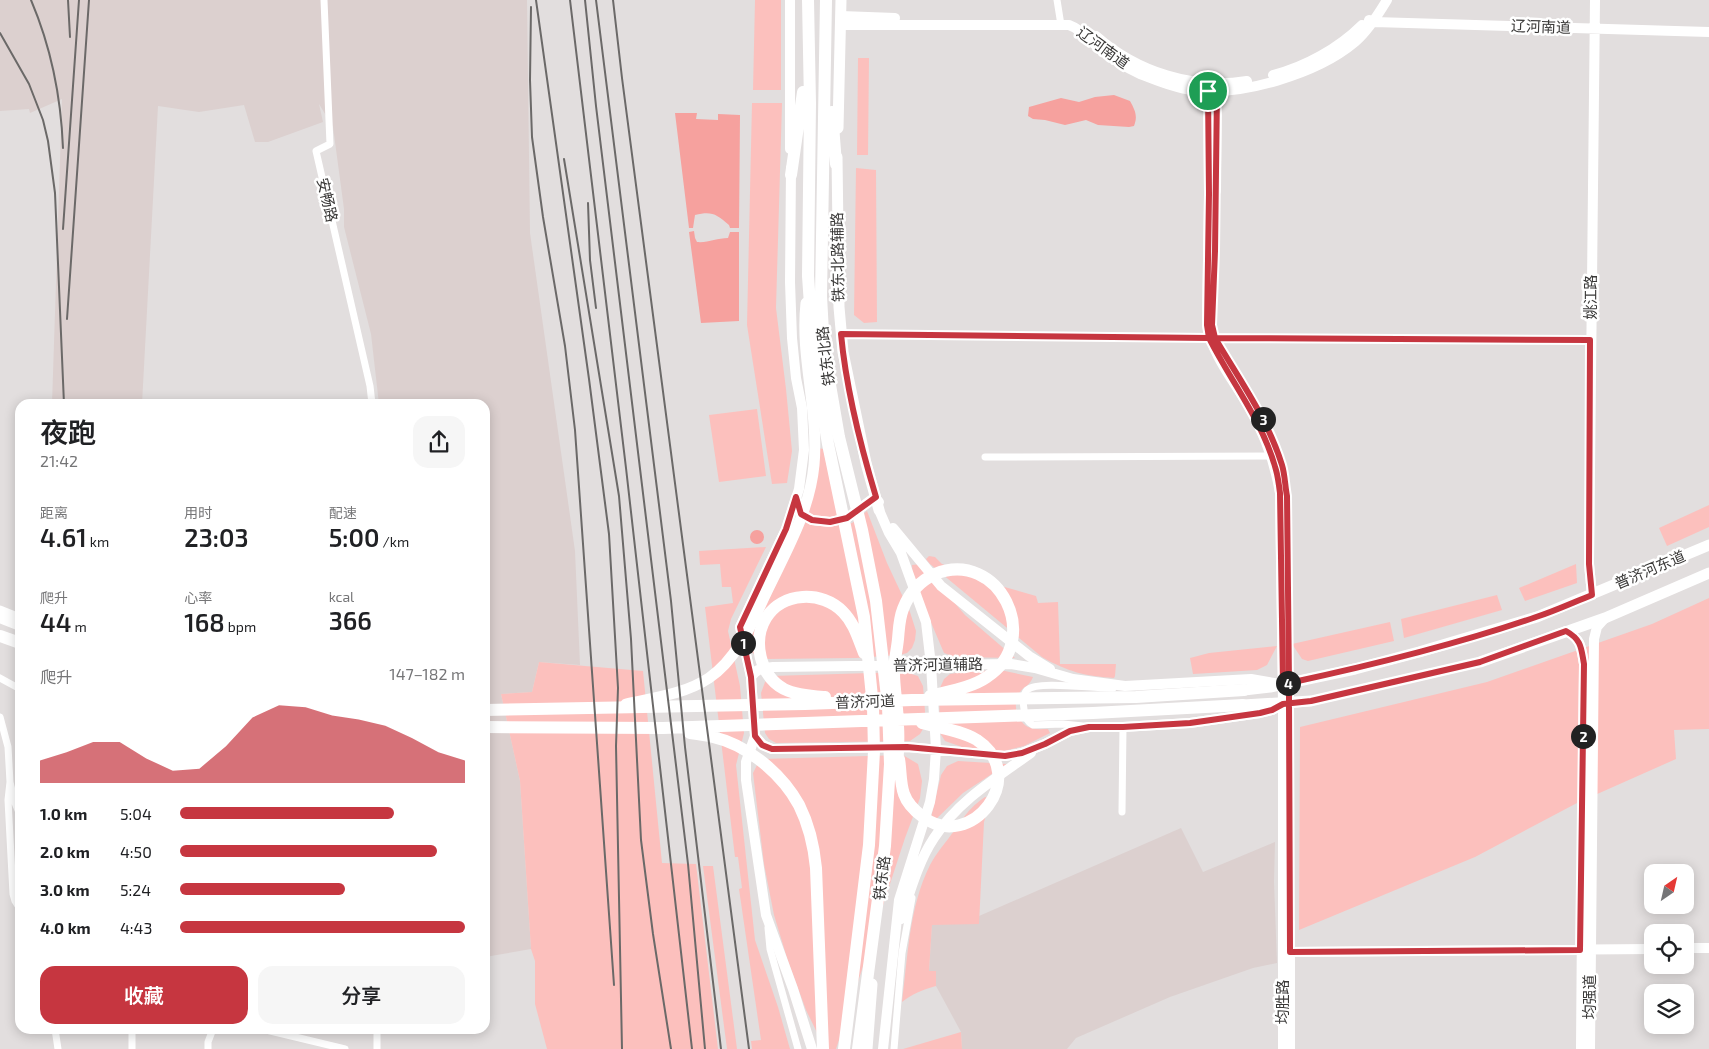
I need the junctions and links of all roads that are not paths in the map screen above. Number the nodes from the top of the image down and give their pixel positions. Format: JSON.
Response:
{"nodes":[{"id":1,"x":324,"y":0,"type":"edge"},
{"id":2,"x":790,"y":0,"type":"edge"},
{"id":3,"x":808,"y":0,"type":"edge"},
{"id":4,"x":826,"y":0,"type":"edge"},
{"id":5,"x":841,"y":0,"type":"edge"},
{"id":6,"x":1057,"y":0,"type":"edge"},
{"id":7,"x":1379,"y":0,"type":"edge"},
{"id":8,"x":1387,"y":0,"type":"edge"},
{"id":9,"x":1595,"y":0,"type":"edge"},
{"id":10,"x":841,"y":20,"type":"junction"},
{"id":11,"x":1371,"y":21,"type":"junction"},
{"id":12,"x":1061,"y":22,"type":"junction"},
{"id":13,"x":1594,"y":29,"type":"junction"},
{"id":14,"x":1709,"y":32,"type":"edge"},
{"id":15,"x":826,"y":49,"type":"junction"},
{"id":16,"x":808,"y":50,"type":"junction"},
{"id":17,"x":1213,"y":88,"type":"junction"},
{"id":18,"x":836,"y":164,"type":"junction"},
{"id":19,"x":791,"y":175,"type":"junction"},
{"id":20,"x":808,"y":276,"type":"junction"},
{"id":21,"x":841,"y":334,"type":"junction"},
{"id":22,"x":1212,"y":338,"type":"junction"},
{"id":23,"x":1590,"y":340,"type":"junction"},
{"id":24,"x":371,"y":399,"type":"edge"},
{"id":25,"x":1271,"y":456,"type":"junction"},
{"id":26,"x":985,"y":457,"type":"dead end"},
{"id":27,"x":796,"y":497,"type":"junction"},
{"id":28,"x":876,"y":497,"type":"junction"},
{"id":29,"x":879,"y":510,"type":"joint"},
{"id":30,"x":1709,"y":545,"type":"edge"},
{"id":31,"x":1709,"y":573,"type":"edge"},
{"id":32,"x":1592,"y":595,"type":"junction"},
{"id":33,"x":876,"y":601,"type":"junction"},
{"id":34,"x":0,"y":609,"type":"edge"},
{"id":35,"x":15,"y":615,"type":"edge"},
{"id":36,"x":0,"y":618,"type":"edge"},
{"id":37,"x":1605,"y":618,"type":"junction"},
{"id":38,"x":15,"y":623,"type":"edge"},
{"id":39,"x":1566,"y":631,"type":"junction"},
{"id":40,"x":0,"y":636,"type":"edge"},
{"id":41,"x":15,"y":641,"type":"edge"},
{"id":42,"x":869,"y":664,"type":"junction"},
{"id":43,"x":931,"y":665,"type":"junction"},
{"id":44,"x":894,"y":674,"type":"junction"},
{"id":45,"x":1063,"y":676,"type":"junction"},
{"id":46,"x":751,"y":677,"type":"junction"},
{"id":47,"x":0,"y":678,"type":"edge"},
{"id":48,"x":1286,"y":684,"type":"junction"},
{"id":49,"x":15,"y":686,"type":"edge"},
{"id":50,"x":1126,"y":686,"type":"junction"},
{"id":51,"x":1244,"y":690,"type":"joint"},
{"id":52,"x":912,"y":700,"type":"junction"},
{"id":53,"x":854,"y":702,"type":"junction"},
{"id":54,"x":1286,"y":704,"type":"junction"},
{"id":55,"x":1243,"y":705,"type":"joint"},
{"id":56,"x":888,"y":706,"type":"joint"},
{"id":57,"x":874,"y":707,"type":"joint"},
{"id":58,"x":607,"y":709,"type":"junction"},
{"id":59,"x":490,"y":710,"type":"edge"},
{"id":60,"x":0,"y":717,"type":"edge"},
{"id":61,"x":907,"y":720,"type":"junction"},
{"id":62,"x":490,"y":727,"type":"edge"},
{"id":63,"x":1089,"y":727,"type":"junction"},
{"id":64,"x":1123,"y":727,"type":"junction"},
{"id":65,"x":663,"y":728,"type":"junction"},
{"id":66,"x":755,"y":736,"type":"junction"},
{"id":67,"x":1045,"y":744,"type":"junction"},
{"id":68,"x":936,"y":749,"type":"junction"},
{"id":69,"x":898,"y":752,"type":"junction"},
{"id":70,"x":10,"y":782,"type":"junction"},
{"id":71,"x":15,"y":804,"type":"edge"},
{"id":72,"x":1122,"y":812,"type":"dead end"},
{"id":73,"x":886,"y":846,"type":"junction"},
{"id":74,"x":918,"y":871,"type":"junction"},
{"id":75,"x":15,"y":901,"type":"edge"},
{"id":76,"x":766,"y":915,"type":"junction"},
{"id":77,"x":875,"y":937,"type":"junction"},
{"id":78,"x":894,"y":942,"type":"junction"},
{"id":79,"x":1694,"y":948,"type":"edge"},
{"id":80,"x":1709,"y":948,"type":"edge"},
{"id":81,"x":1644,"y":949,"type":"edge"},
{"id":82,"x":1586,"y":950,"type":"junction"},
{"id":83,"x":1287,"y":952,"type":"junction"},
{"id":84,"x":56,"y":1034,"type":"edge"},
{"id":85,"x":132,"y":1034,"type":"edge"},
{"id":86,"x":212,"y":1034,"type":"edge"},
{"id":87,"x":283,"y":1034,"type":"edge"},
{"id":88,"x":377,"y":1034,"type":"edge"},
{"id":89,"x":58,"y":1049,"type":"edge"},
{"id":90,"x":132,"y":1049,"type":"edge"},
{"id":91,"x":208,"y":1049,"type":"edge"},
{"id":92,"x":345,"y":1049,"type":"edge"},
{"id":93,"x":377,"y":1049,"type":"edge"},
{"id":94,"x":798,"y":1049,"type":"edge"},
{"id":95,"x":812,"y":1049,"type":"edge"},
{"id":96,"x":822,"y":1049,"type":"edge"},
{"id":97,"x":844,"y":1049,"type":"edge"},
{"id":98,"x":858,"y":1049,"type":"edge"},
{"id":99,"x":866,"y":1049,"type":"edge"},
{"id":100,"x":883,"y":1049,"type":"edge"},
{"id":101,"x":894,"y":1049,"type":"edge"},
{"id":102,"x":1283,"y":1049,"type":"edge"},
{"id":103,"x":1290,"y":1049,"type":"edge"},
{"id":104,"x":1581,"y":1049,"type":"edge"},
{"id":105,"x":1590,"y":1049,"type":"edge"}],
"edges":[{"from":1,"to":24,"type":"street","name":"安畅路"},
{"from":2,"to":19,"type":"street"},
{"from":3,"to":16,"type":"highway","name":"铁东北路"},
{"from":4,"to":15,"type":"highway","name":"铁东北路"},
{"from":5,"to":10,"type":"main road","name":"铁东北路辅路"},
{"from":6,"to":12,"type":"street"},
{"from":7,"to":11,"type":"street"},
{"from":8,"to":11,"type":"street"},
{"from":9,"to":13,"type":"street","name":"姚江路"},
{"from":10,"to":12,"type":"street","name":"辽河南道"},
{"from":10,"to":18,"type":"main road","name":"铁东北路辅路"},
{"from":11,"to":13,"type":"street","name":"辽河南道"},
{"from":11,"to":17,"type":"street","name":"辽河南道"},
{"from":12,"to":17,"type":"street","name":"辽河南道"},
{"from":13,"to":14,"type":"street","name":"辽河南道"},
{"from":13,"to":23,"type":"street","name":"姚江路"},
{"from":15,"to":18,"type":"highway"},
{"from":15,"to":33,"type":"highway","name":"铁东北路"},
{"from":16,"to":19,"type":"highway"},
{"from":16,"to":20,"type":"highway","name":"铁东北路"},
{"from":17,"to":22,"type":"street"},
{"from":18,"to":21,"type":"main road","name":"铁东北路辅路"},
{"from":19,"to":27,"type":"street","name":"铁东北路"},
{"from":20,"to":42,"type":"highway","name":"铁东北路"},
{"from":20,"to":58,"type":"main road"},
{"from":21,"to":22,"type":"street"},
{"from":21,"to":28,"type":"main road","name":"铁东北路辅路"},
{"from":22,"to":23,"type":"street"},
{"from":22,"to":25,"type":"street"},
{"from":22,"to":48,"type":"street"},
{"from":23,"to":32,"type":"street","name":"姚江路"},
{"from":25,"to":26,"type":"street"},
{"from":25,"to":48,"type":"street"},
{"from":27,"to":28,"type":"street"},
{"from":27,"to":46,"type":"street","name":"铁东北路"},
{"from":28,"to":29,"type":"main road","name":"铁东北路辅路"},
{"from":28,"to":45,"type":"street"},
{"from":29,"to":43,"type":"street"},
{"from":30,"to":32,"type":"main road","name":"普济河东道"},
{"from":31,"to":37,"type":"main road","name":"普济河东道"},
{"from":32,"to":48,"type":"main road","name":"普济河东道"},
{"from":33,"to":44,"type":"highway"},
{"from":33,"to":56,"type":"highway","name":"铁东北路"},
{"from":34,"to":35,"type":"street"},
{"from":36,"to":38,"type":"highway"},
{"from":37,"to":39,"type":"main road","name":"普济河东道"},
{"from":37,"to":82,"type":"street","name":"均强道"},
{"from":39,"to":54,"type":"main road","name":"普济河东道"},
{"from":39,"to":82,"type":"street","name":"均强道"},
{"from":40,"to":41,"type":"highway"},
{"from":42,"to":53,"type":"highway"},
{"from":42,"to":57,"type":"highway","name":"铁东北路"},
{"from":43,"to":45,"type":"street","name":"普济河道辅路"},
{"from":43,"to":46,"type":"street","name":"普济河道辅路"},
{"from":43,"to":68,"type":"street","name":"铁东路"},
{"from":44,"to":52,"type":"highway"},
{"from":44,"to":69,"type":"highway"},
{"from":45,"to":50,"type":"street","name":"普济河道辅路"},
{"from":46,"to":66,"type":"street","name":"铁东北路"},
{"from":47,"to":49,"type":"street"},
{"from":48,"to":50,"type":"street","name":"普济河道辅路"},
{"from":48,"to":51,"type":"main road","name":"普济河东道"},
{"from":48,"to":54,"type":"street","name":"均胜路"},
{"from":50,"to":63,"type":"street","name":"普济河道辅路"},
{"from":51,"to":52,"type":"highway","name":"普济河道"},
{"from":52,"to":53,"type":"highway","name":"普济河道"},
{"from":53,"to":58,"type":"highway","name":"普济河道"},
{"from":54,"to":55,"type":"main road","name":"普济河东道"},
{"from":54,"to":64,"type":"street","name":"普济河道辅路"},
{"from":54,"to":83,"type":"street","name":"均胜路"},
{"from":55,"to":61,"type":"highway","name":"普济河道"},
{"from":56,"to":73,"type":"highway","name":"铁东路"},
{"from":57,"to":97,"type":"highway","name":"铁东路"},
{"from":58,"to":59,"type":"highway","name":"普济河道"},
{"from":60,"to":70,"type":"street"},
{"from":61,"to":65,"type":"highway","name":"普济河道"},
{"from":61,"to":69,"type":"highway"},
{"from":62,"to":65,"type":"highway","name":"普济河道"},
{"from":63,"to":64,"type":"street","name":"普济河道辅路"},
{"from":63,"to":67,"type":"street","name":"普济河道辅路"},
{"from":64,"to":72,"type":"street"},
{"from":65,"to":96,"type":"highway"},
{"from":66,"to":68,"type":"street","name":"普济河道辅路"},
{"from":66,"to":76,"type":"street"},
{"from":67,"to":68,"type":"street","name":"普济河道辅路"},
{"from":67,"to":74,"type":"street","name":"铁东路"},
{"from":68,"to":78,"type":"street","name":"铁东路"},
{"from":69,"to":73,"type":"highway"},
{"from":70,"to":71,"type":"street"},
{"from":70,"to":75,"type":"street"},
{"from":73,"to":77,"type":"highway","name":"铁东路"},
{"from":74,"to":78,"type":"street","name":"铁东路"},
{"from":74,"to":101,"type":"street","name":"铁东路"},
{"from":76,"to":94,"type":"street"},
{"from":76,"to":95,"type":"street"},
{"from":77,"to":98,"type":"highway","name":"铁东路"},
{"from":77,"to":99,"type":"main road"},
{"from":78,"to":100,"type":"street","name":"铁东路"},
{"from":79,"to":80,"type":"street"},
{"from":81,"to":82,"type":"street"},
{"from":82,"to":83,"type":"street"},
{"from":82,"to":104,"type":"street","name":"均强道"},
{"from":82,"to":105,"type":"street","name":"均强道"},
{"from":83,"to":102,"type":"street","name":"均胜路"},
{"from":83,"to":103,"type":"street","name":"均胜路"},
{"from":84,"to":89,"type":"street"},
{"from":85,"to":90,"type":"street"},
{"from":86,"to":91,"type":"street"},
{"from":87,"to":92,"type":"street"},
{"from":88,"to":93,"type":"street"}]}
